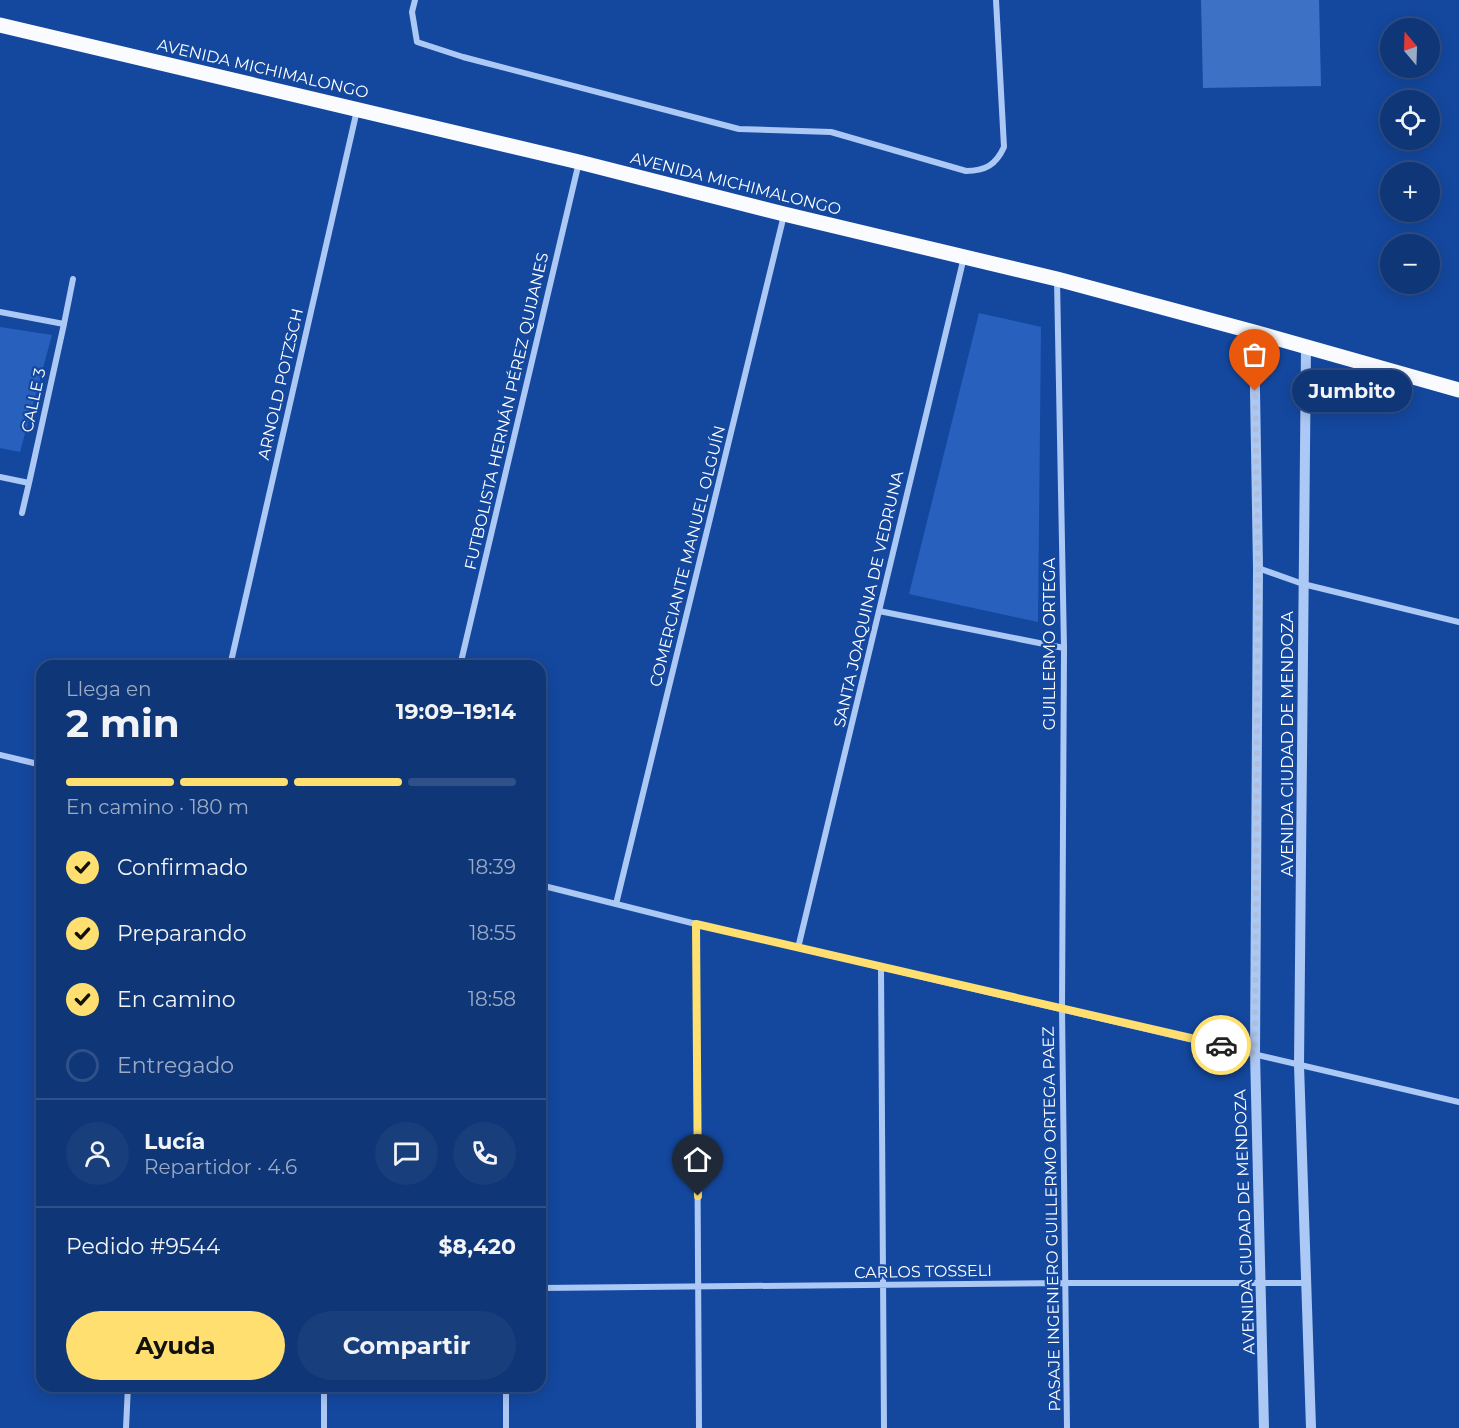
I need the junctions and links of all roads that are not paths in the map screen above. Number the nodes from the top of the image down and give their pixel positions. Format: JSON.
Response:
{"nodes":[{"id":1,"x":415,"y":0,"type":"edge"},
{"id":2,"x":996,"y":0,"type":"edge"},
{"id":3,"x":0,"y":25,"type":"edge"},
{"id":4,"x":357,"y":109,"type":"junction"},
{"id":5,"x":579,"y":162,"type":"junction"},
{"id":6,"x":784,"y":214,"type":"junction"},
{"id":7,"x":964,"y":257,"type":"junction"},
{"id":8,"x":73,"y":279,"type":"dead end"},
{"id":9,"x":1057,"y":279,"type":"junction"},
{"id":10,"x":0,"y":312,"type":"edge"},
{"id":11,"x":64,"y":324,"type":"junction"},
{"id":12,"x":1254,"y":332,"type":"junction"},
{"id":13,"x":1306,"y":347,"type":"junction"},
{"id":14,"x":1459,"y":390,"type":"edge"},
{"id":15,"x":0,"y":477,"type":"edge"},
{"id":16,"x":28,"y":483,"type":"junction"},
{"id":17,"x":22,"y":513,"type":"dead end"},
{"id":18,"x":1258,"y":568,"type":"junction"},
{"id":19,"x":1303,"y":585,"type":"junction"},
{"id":20,"x":879,"y":611,"type":"junction"},
{"id":21,"x":1459,"y":622,"type":"edge"},
{"id":22,"x":1064,"y":648,"type":"junction"},
{"id":23,"x":231,"y":660,"type":"edge"},
{"id":24,"x":461,"y":660,"type":"edge"},
{"id":25,"x":0,"y":755,"type":"edge"},
{"id":26,"x":36,"y":764,"type":"edge"},
{"id":27,"x":546,"y":886,"type":"edge"},
{"id":28,"x":616,"y":904,"type":"junction"},
{"id":29,"x":696,"y":924,"type":"junction"},
{"id":30,"x":798,"y":948,"type":"junction"},
{"id":31,"x":881,"y":968,"type":"junction"},
{"id":32,"x":1062,"y":1009,"type":"junction"},
{"id":33,"x":1255,"y":1053,"type":"junction"},
{"id":34,"x":1299,"y":1065,"type":"junction"},
{"id":35,"x":1459,"y":1102,"type":"edge"},
{"id":36,"x":1065,"y":1283,"type":"junction"},
{"id":37,"x":1261,"y":1283,"type":"junction"},
{"id":38,"x":1307,"y":1283,"type":"junction"},
{"id":39,"x":883,"y":1285,"type":"junction"},
{"id":40,"x":698,"y":1287,"type":"junction"},
{"id":41,"x":546,"y":1288,"type":"edge"},
{"id":42,"x":128,"y":1392,"type":"edge"},
{"id":43,"x":324,"y":1392,"type":"edge"},
{"id":44,"x":506,"y":1392,"type":"edge"},
{"id":45,"x":126,"y":1428,"type":"edge"},
{"id":46,"x":324,"y":1428,"type":"edge"},
{"id":47,"x":506,"y":1428,"type":"edge"},
{"id":48,"x":699,"y":1428,"type":"edge"},
{"id":49,"x":884,"y":1428,"type":"edge"},
{"id":50,"x":1066,"y":1428,"type":"edge"},
{"id":51,"x":1264,"y":1428,"type":"edge"},
{"id":52,"x":1311,"y":1428,"type":"edge"}],
"edges":[{"from":1,"to":2,"type":"street"},
{"from":3,"to":4,"type":"main road","name":"AVENIDA MICHIMALONGO"},
{"from":4,"to":5,"type":"main road","name":"AVENIDA MICHIMALONGO"},
{"from":4,"to":23,"type":"street","name":"ARNOLD POTZSCH"},
{"from":5,"to":6,"type":"main road","name":"AVENIDA MICHIMALONGO"},
{"from":5,"to":24,"type":"street","name":"FUTBOLISTA HERNÁN PÉREZ QUIJANES"},
{"from":6,"to":7,"type":"main road","name":"AVENIDA MICHIMALONGO"},
{"from":6,"to":28,"type":"street","name":"COMERCIANTE MANUEL OLGUÍN"},
{"from":7,"to":9,"type":"main road","name":"AVENIDA MICHIMALONGO"},
{"from":7,"to":20,"type":"street","name":"SANTA JOAQUINA DE VEDRUNA"},
{"from":8,"to":11,"type":"street","name":"CALLE 3"},
{"from":9,"to":12,"type":"main road","name":"AVENIDA MICHIMALONGO"},
{"from":9,"to":22,"type":"street","name":"GUILLERMO ORTEGA"},
{"from":10,"to":11,"type":"street"},
{"from":11,"to":16,"type":"street","name":"CALLE 3"},
{"from":12,"to":13,"type":"main road","name":"AVENIDA MICHIMALONGO"},
{"from":12,"to":18,"type":"street","name":"AVENIDA CIUDAD DE MENDOZA"},
{"from":13,"to":14,"type":"main road","name":"AVENIDA MICHIMALONGO"},
{"from":13,"to":19,"type":"street","name":"AVENIDA CIUDAD DE MENDOZA"},
{"from":15,"to":16,"type":"street"},
{"from":16,"to":17,"type":"street","name":"CALLE 3"},
{"from":18,"to":19,"type":"street"},
{"from":18,"to":33,"type":"street","name":"AVENIDA CIUDAD DE MENDOZA"},
{"from":19,"to":21,"type":"street"},
{"from":19,"to":34,"type":"street","name":"AVENIDA CIUDAD DE MENDOZA"},
{"from":20,"to":22,"type":"street"},
{"from":20,"to":30,"type":"street","name":"SANTA JOAQUINA DE VEDRUNA"},
{"from":22,"to":32,"type":"street","name":"GUILLERMO ORTEGA"},
{"from":25,"to":26,"type":"street"},
{"from":27,"to":28,"type":"street"},
{"from":28,"to":29,"type":"street"},
{"from":29,"to":30,"type":"street"},
{"from":29,"to":40,"type":"street"},
{"from":30,"to":31,"type":"street"},
{"from":31,"to":32,"type":"street"},
{"from":31,"to":39,"type":"street"},
{"from":32,"to":33,"type":"street"},
{"from":32,"to":36,"type":"street","name":"PASAJE INGENIERO GUILLERMO ORTEGA PAEZ"},
{"from":33,"to":34,"type":"street"},
{"from":33,"to":37,"type":"street","name":"AVENIDA CIUDAD DE MENDOZA"},
{"from":34,"to":35,"type":"street"},
{"from":34,"to":38,"type":"street","name":"AVENIDA CIUDAD DE MENDOZA"},
{"from":36,"to":37,"type":"street","name":"CARLOS TOSSELI"},
{"from":36,"to":39,"type":"street","name":"CARLOS TOSSELI"},
{"from":36,"to":50,"type":"street","name":"PASAJE INGENIERO GUILLERMO ORTEGA PAEZ"},
{"from":37,"to":38,"type":"street","name":"CARLOS TOSSELI"},
{"from":37,"to":51,"type":"street","name":"AVENIDA CIUDAD DE MENDOZA"},
{"from":38,"to":52,"type":"street","name":"AVENIDA CIUDAD DE MENDOZA"},
{"from":39,"to":40,"type":"street","name":"CARLOS TOSSELI"},
{"from":39,"to":49,"type":"street"},
{"from":40,"to":41,"type":"street","name":"CARLOS TOSSELI"},
{"from":40,"to":48,"type":"street"},
{"from":42,"to":45,"type":"street"},
{"from":43,"to":46,"type":"street"},
{"from":44,"to":47,"type":"street"}]}
